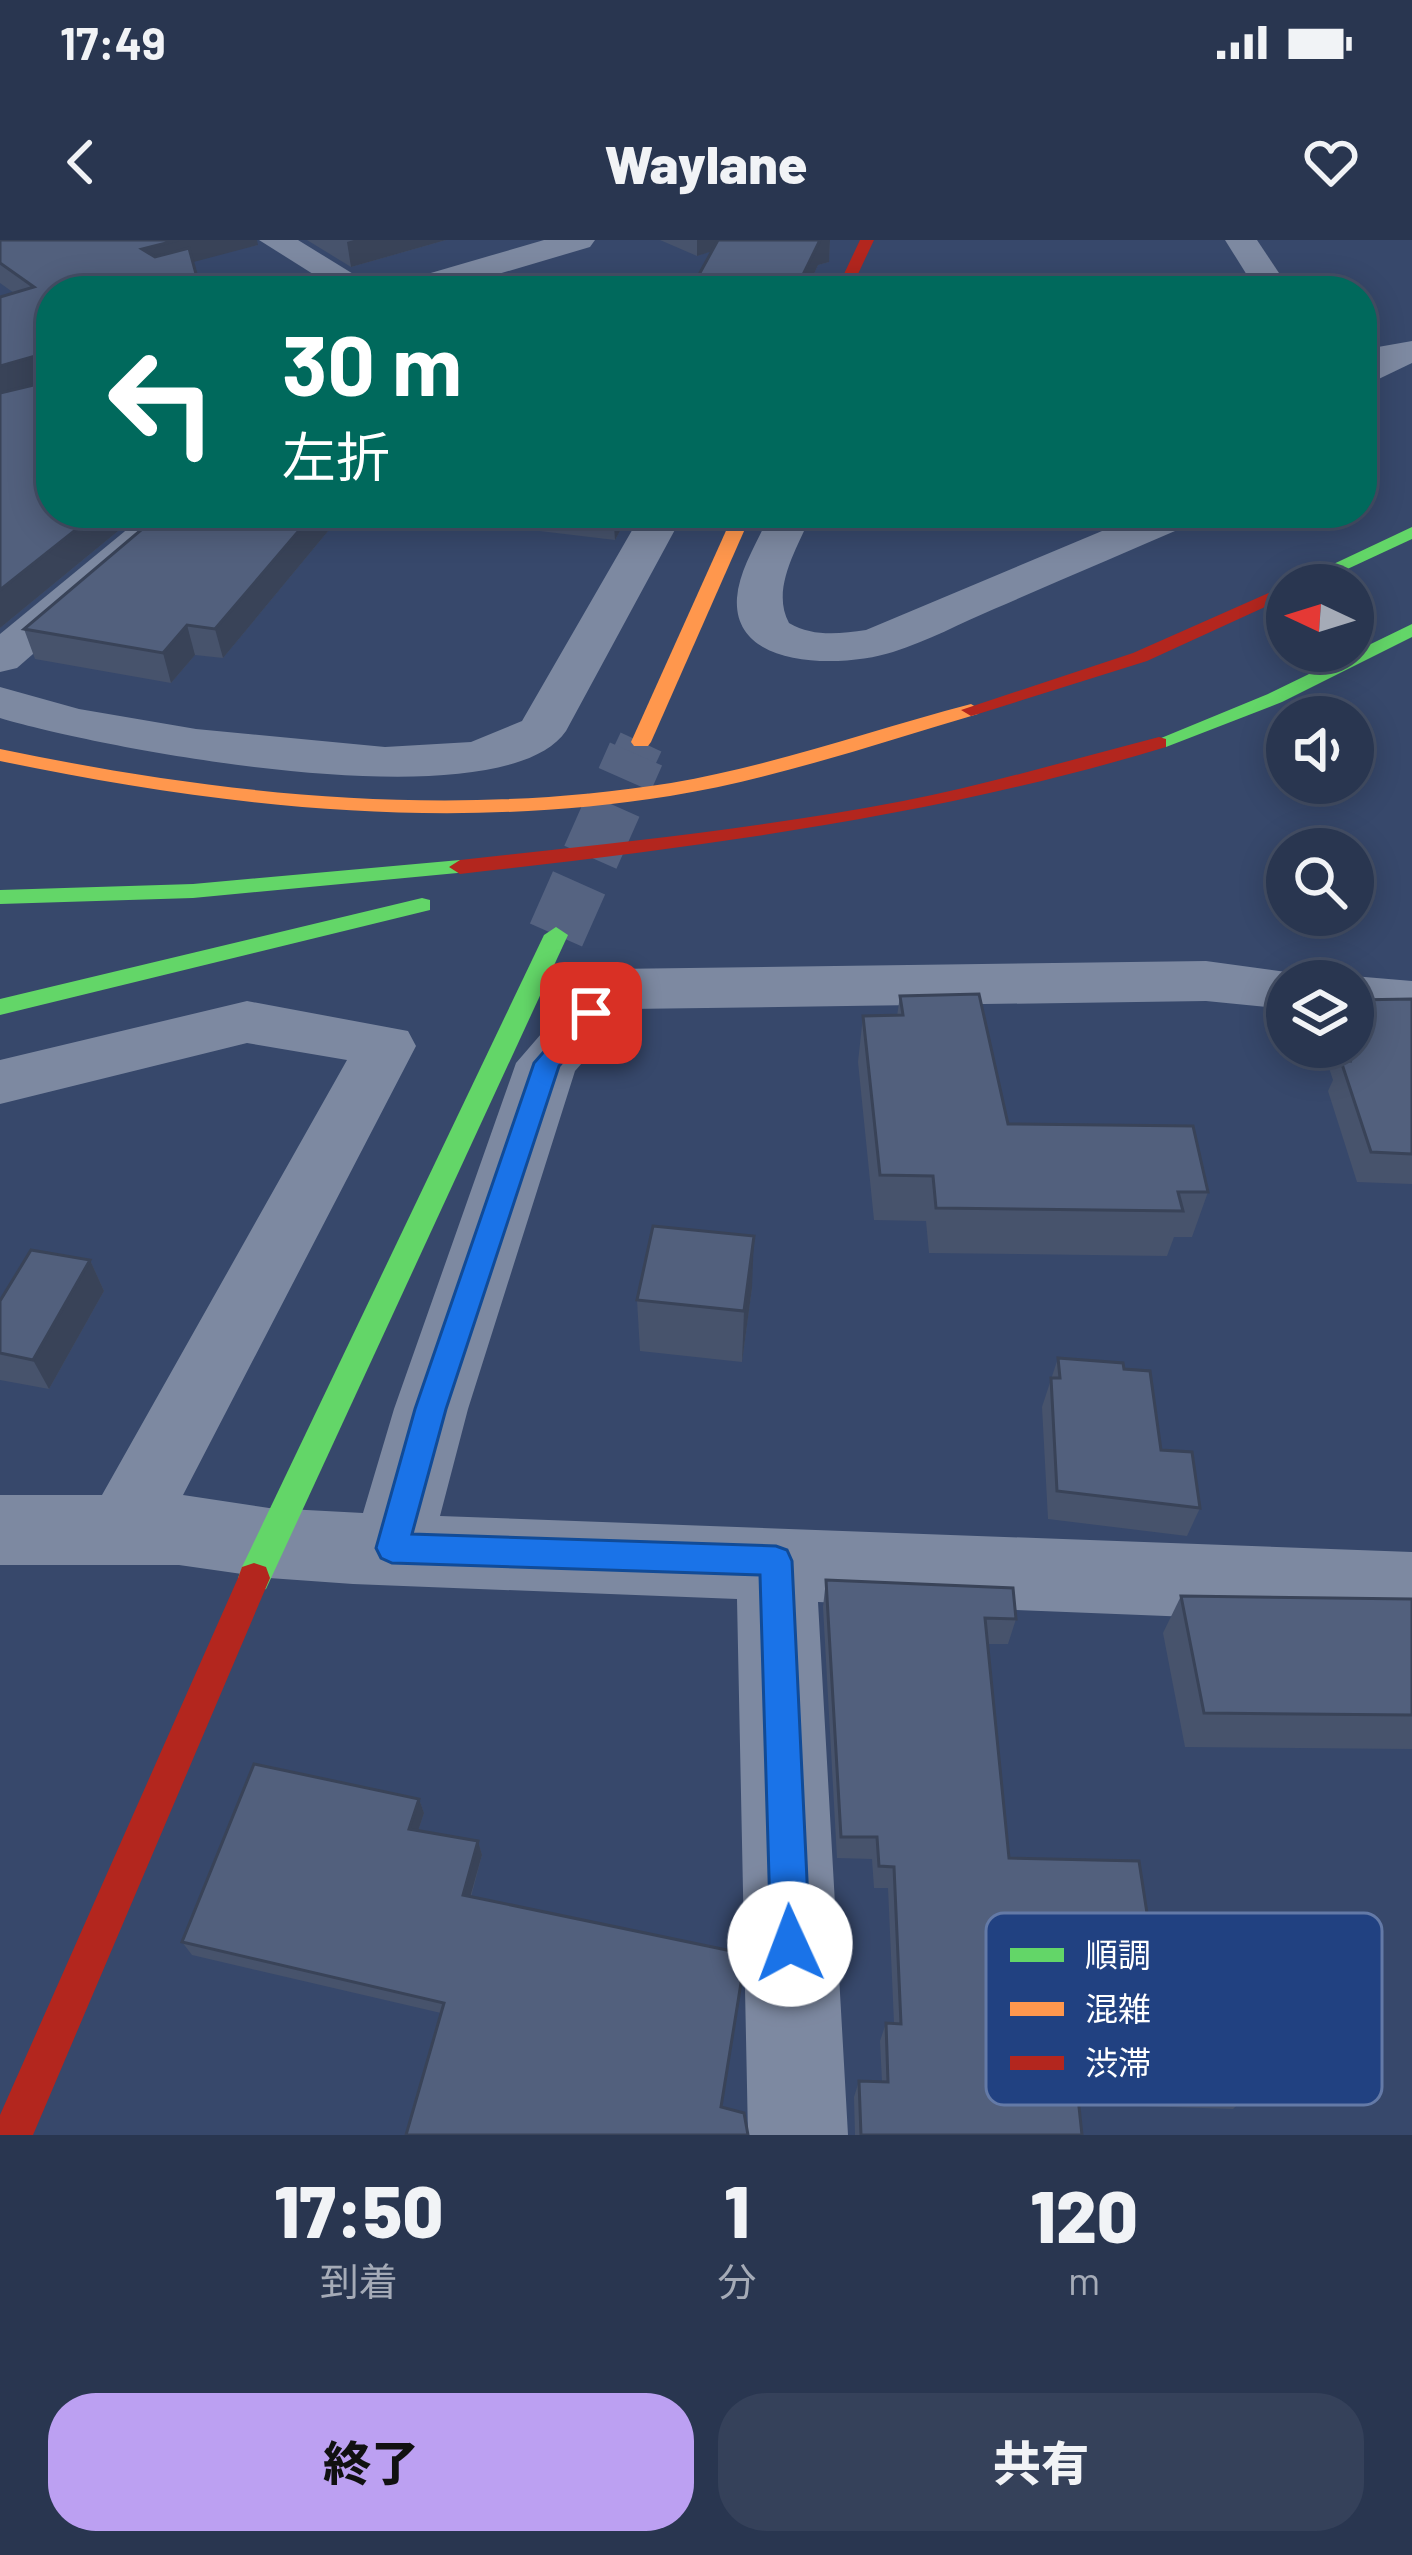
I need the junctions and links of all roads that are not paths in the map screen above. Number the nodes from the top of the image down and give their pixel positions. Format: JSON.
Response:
{"nodes":[{"id":1,"x":274,"y":240,"type":"edge"},
{"id":2,"x":579,"y":240,"type":"edge"},
{"id":3,"x":867,"y":240,"type":"edge"},
{"id":4,"x":1241,"y":240,"type":"edge"},
{"id":5,"x":338,"y":276,"type":"edge"},
{"id":6,"x":456,"y":276,"type":"edge"},
{"id":7,"x":850,"y":276,"type":"edge"},
{"id":8,"x":1264,"y":276,"type":"edge"},
{"id":9,"x":1412,"y":352,"type":"edge"},
{"id":10,"x":1377,"y":365,"type":"edge"},
{"id":11,"x":154,"y":528,"type":"edge"},
{"id":12,"x":655,"y":528,"type":"edge"},
{"id":13,"x":735,"y":528,"type":"edge"},
{"id":14,"x":785,"y":528,"type":"edge"},
{"id":15,"x":1146,"y":528,"type":"edge"},
{"id":16,"x":1412,"y":532,"type":"edge"},
{"id":17,"x":1343,"y":564,"type":"edge"},
{"id":18,"x":1266,"y":600,"type":"edge"},
{"id":19,"x":1412,"y":630,"type":"edge"},
{"id":20,"x":0,"y":658,"type":"edge"},
{"id":21,"x":0,"y":702,"type":"edge"},
{"id":22,"x":641,"y":742,"type":"tunnel mouth"},
{"id":23,"x":0,"y":755,"type":"edge"},
{"id":24,"x":644,"y":793,"type":"junction"},
{"id":25,"x":362,"y":834,"type":"dead end"},
{"id":26,"x":682,"y":842,"type":"junction"},
{"id":27,"x":0,"y":897,"type":"edge"},
{"id":28,"x":556,"y":935,"type":"tunnel mouth"},
{"id":29,"x":1266,"y":987,"type":"edge"},
{"id":30,"x":1374,"y":997,"type":"edge"},
{"id":31,"x":1412,"y":1001,"type":"edge"},
{"id":32,"x":0,"y":1007,"type":"edge"},
{"id":33,"x":0,"y":1082,"type":"edge"},
{"id":34,"x":0,"y":1530,"type":"edge"},
{"id":35,"x":124,"y":1532,"type":"junction"},
{"id":36,"x":269,"y":1544,"type":"junction"},
{"id":37,"x":392,"y":1548,"type":"junction"},
{"id":38,"x":776,"y":1561,"type":"junction"},
{"id":39,"x":1412,"y":1589,"type":"edge"},
{"id":40,"x":12,"y":2135,"type":"edge"},
{"id":41,"x":798,"y":2135,"type":"edge"}],
"edges":[{"from":1,"to":5,"type":"street"},
{"from":2,"to":6,"type":"street"},
{"from":3,"to":7,"type":"main road"},
{"from":4,"to":8,"type":"street"},
{"from":9,"to":10,"type":"street"},
{"from":11,"to":20,"type":"street"},
{"from":12,"to":21,"type":"street"},
{"from":13,"to":22,"type":"main road"},
{"from":14,"to":15,"type":"street"},
{"from":16,"to":17,"type":"main road"},
{"from":18,"to":24,"type":"main road"},
{"from":19,"to":26,"type":"main road"},
{"from":23,"to":24,"type":"main road"},
{"from":24,"to":25,"type":"main road"},
{"from":26,"to":27,"type":"main road"},
{"from":26,"to":32,"type":"main road"},
{"from":28,"to":36,"type":"main road"},
{"from":29,"to":37,"type":"street"},
{"from":30,"to":31,"type":"street"},
{"from":33,"to":35,"type":"street"},
{"from":34,"to":35,"type":"street"},
{"from":35,"to":36,"type":"street"},
{"from":36,"to":37,"type":"street"},
{"from":36,"to":40,"type":"main road"},
{"from":37,"to":38,"type":"street"},
{"from":38,"to":39,"type":"street"},
{"from":38,"to":41,"type":"street"}]}
